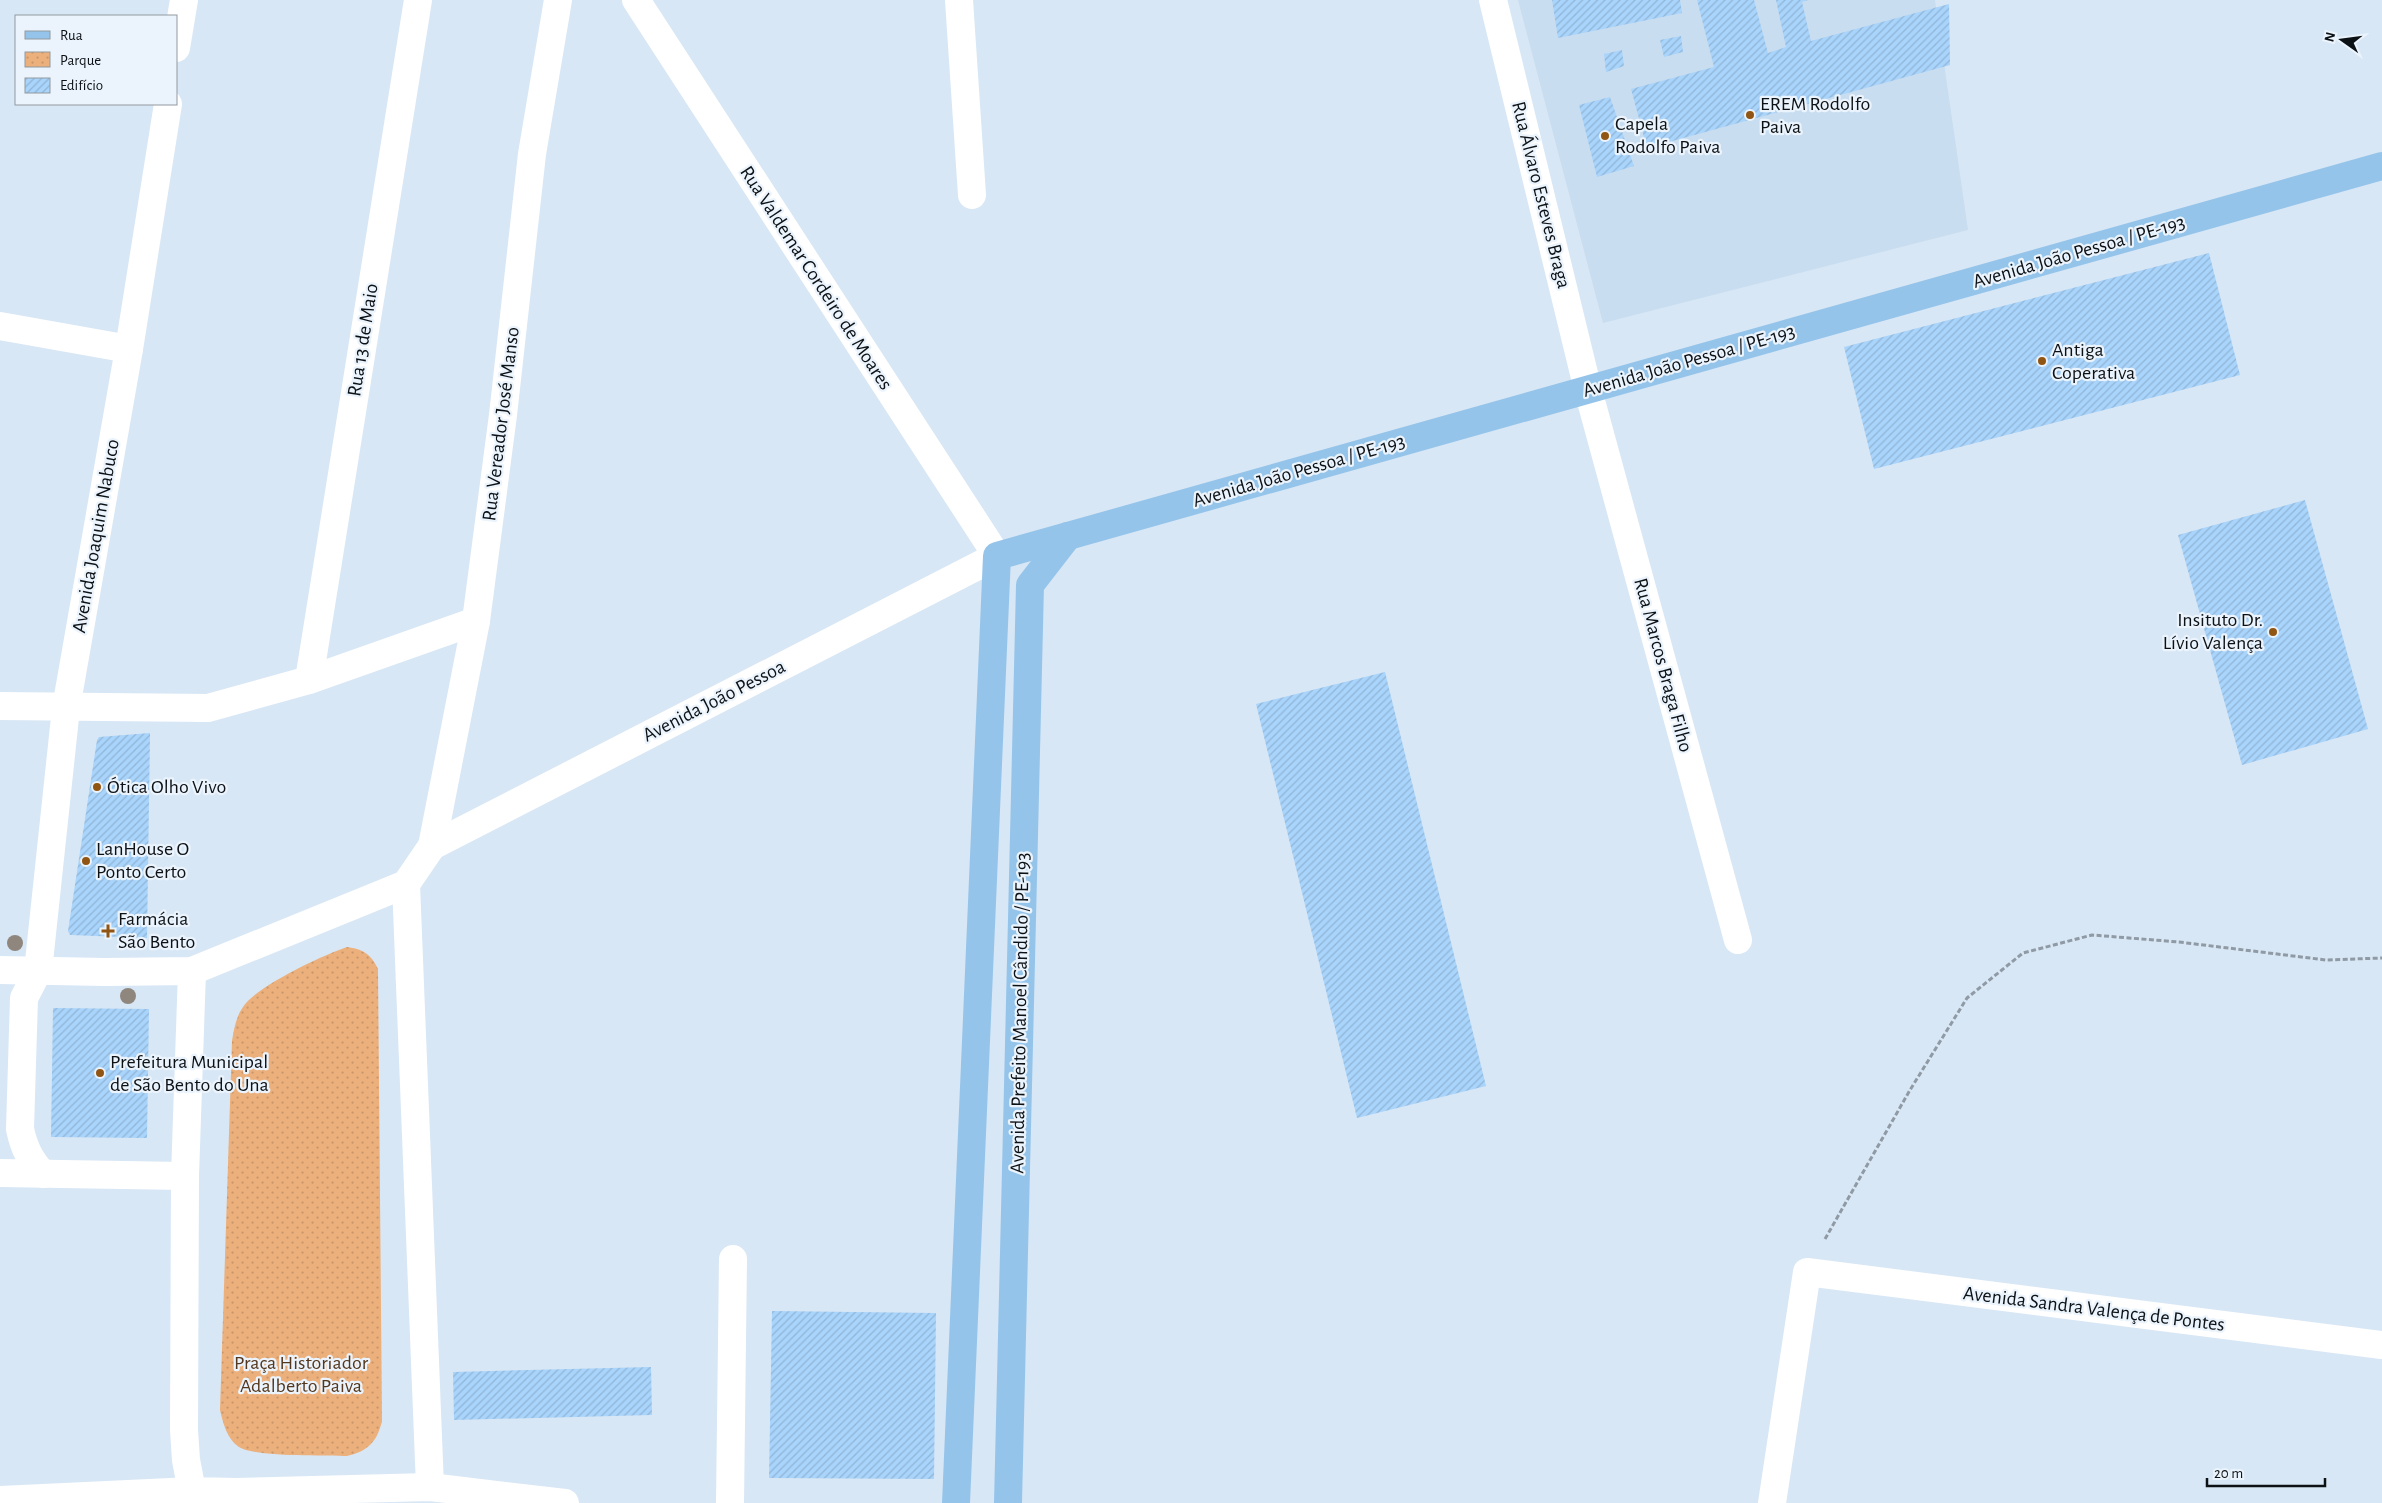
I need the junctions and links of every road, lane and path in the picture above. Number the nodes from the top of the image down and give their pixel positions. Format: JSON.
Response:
{"nodes":[{"id":1,"x":184,"y":0,"type":"edge"},
{"id":2,"x":418,"y":0,"type":"edge"},
{"id":3,"x":558,"y":0,"type":"edge"},
{"id":4,"x":636,"y":0,"type":"edge"},
{"id":5,"x":959,"y":0,"type":"edge"},
{"id":6,"x":1493,"y":0,"type":"edge"},
{"id":7,"x":178,"y":36,"type":"edge"},
{"id":8,"x":168,"y":105,"type":"edge"},
{"id":9,"x":2382,"y":166,"type":"edge"},
{"id":10,"x":972,"y":195,"type":"dead end"},
{"id":11,"x":0,"y":326,"type":"edge"},
{"id":12,"x":129,"y":349,"type":"junction"},
{"id":13,"x":1588,"y":390,"type":"junction"},
{"id":14,"x":1068,"y":536,"type":"junction"},
{"id":15,"x":997,"y":556,"type":"junction"},
{"id":16,"x":476,"y":621,"type":"junction"},
{"id":17,"x":309,"y":680,"type":"junction"},
{"id":18,"x":0,"y":706,"type":"edge"},
{"id":19,"x":66,"y":708,"type":"junction"},
{"id":20,"x":432,"y":846,"type":"junction"},
{"id":21,"x":406,"y":884,"type":"junction"},
{"id":22,"x":1738,"y":940,"type":"dead end"},
{"id":23,"x":2382,"y":958,"type":"edge"},
{"id":24,"x":0,"y":970,"type":"edge"},
{"id":25,"x":38,"y":970,"type":"junction"},
{"id":26,"x":192,"y":971,"type":"junction"},
{"id":27,"x":0,"y":1173,"type":"edge"},
{"id":28,"x":43,"y":1174,"type":"junction"},
{"id":29,"x":185,"y":1176,"type":"junction"},
{"id":30,"x":733,"y":1259,"type":"dead end"},
{"id":31,"x":1807,"y":1272,"type":"junction"},
{"id":32,"x":2382,"y":1345,"type":"edge"},
{"id":33,"x":430,"y":1487,"type":"junction"},
{"id":34,"x":192,"y":1497,"type":"edge"},
{"id":35,"x":236,"y":1498,"type":"edge"},
{"id":36,"x":0,"y":1500,"type":"edge"},
{"id":37,"x":565,"y":1503,"type":"edge"},
{"id":38,"x":730,"y":1503,"type":"edge"},
{"id":39,"x":956,"y":1503,"type":"edge"},
{"id":40,"x":1008,"y":1503,"type":"edge"},
{"id":41,"x":1772,"y":1503,"type":"edge"}],
"edges":[{"from":1,"to":7,"type":"main road"},
{"from":2,"to":17,"type":"main road","name":"Rua 13 de Maio"},
{"from":3,"to":16,"type":"main road","name":"Rua Vereador José Manso"},
{"from":4,"to":15,"type":"main road","name":"Rua Valdemar Cordeiro de Moares"},
{"from":5,"to":10,"type":"main road"},
{"from":6,"to":13,"type":"main road","name":"Rua Álvaro Esteves Braga"},
{"from":8,"to":12,"type":"main road","name":"Avenida Joaquim Nabuco"},
{"from":9,"to":13,"type":"main road","name":"Avenida João Pessoa / PE-193"},
{"from":11,"to":12,"type":"main road"},
{"from":12,"to":19,"type":"main road","name":"Avenida Joaquim Nabuco"},
{"from":13,"to":14,"type":"main road","name":"Avenida João Pessoa / PE-193"},
{"from":13,"to":22,"type":"main road","name":"Rua Marcos Braga Filho"},
{"from":14,"to":15,"type":"main road","name":"Avenida João Pessoa / PE-193"},
{"from":14,"to":40,"type":"main road","name":"Avenida Prefeito Manoel Cândido / PE-193"},
{"from":15,"to":20,"type":"main road","name":"Avenida João Pessoa"},
{"from":15,"to":39,"type":"main road","name":"Avenida Prefeito Manoel Cândido / PE-193"},
{"from":16,"to":17,"type":"main road"},
{"from":16,"to":20,"type":"main road","name":"Rua Vereador José Manso"},
{"from":17,"to":19,"type":"main road"},
{"from":18,"to":19,"type":"main road"},
{"from":19,"to":25,"type":"main road","name":"Avenida Joaquim Nabuco"},
{"from":20,"to":21,"type":"main road"},
{"from":21,"to":26,"type":"main road"},
{"from":21,"to":33,"type":"main road"},
{"from":23,"to":31,"type":"path"},
{"from":24,"to":25,"type":"main road"},
{"from":25,"to":26,"type":"main road"},
{"from":25,"to":28,"type":"main road"},
{"from":26,"to":29,"type":"main road"},
{"from":27,"to":28,"type":"main road"},
{"from":28,"to":29,"type":"main road"},
{"from":29,"to":34,"type":"main road"},
{"from":30,"to":38,"type":"main road"},
{"from":31,"to":32,"type":"main road","name":"Avenida Sandra Valença de Pontes"},
{"from":31,"to":41,"type":"main road"},
{"from":33,"to":35,"type":"main road"},
{"from":33,"to":37,"type":"main road"},
{"from":34,"to":35,"type":"main road"},
{"from":34,"to":36,"type":"main road"}]}
